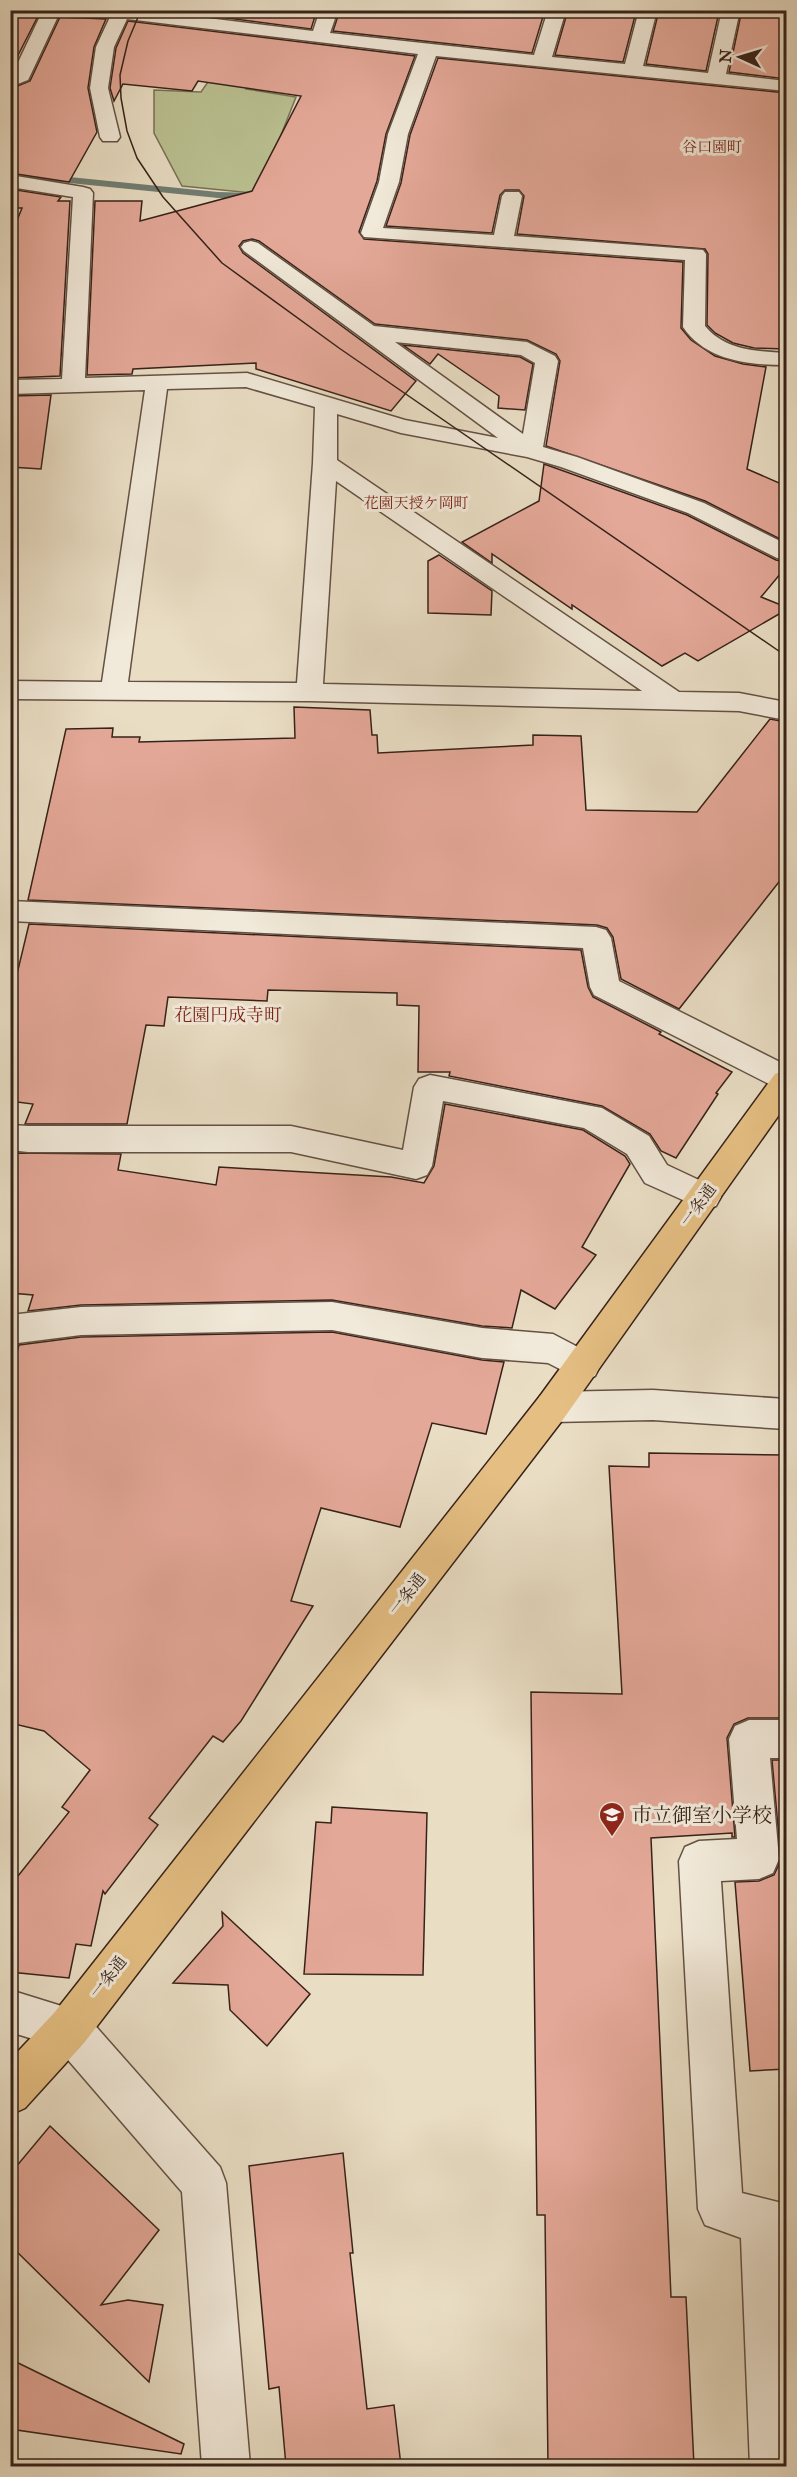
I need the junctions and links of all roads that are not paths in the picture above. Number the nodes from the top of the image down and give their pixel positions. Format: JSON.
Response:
{"nodes":[{"id":1,"x":52,"y":10,"type":"edge"},
{"id":2,"x":94,"y":10,"type":"edge"},
{"id":3,"x":329,"y":10,"type":"edge"},
{"id":4,"x":557,"y":10,"type":"edge"},
{"id":5,"x":648,"y":10,"type":"edge"},
{"id":6,"x":731,"y":10,"type":"edge"},
{"id":7,"x":121,"y":14,"type":"junction"},
{"id":8,"x":320,"y":37,"type":"junction"},
{"id":9,"x":429,"y":50,"type":"junction"},
{"id":10,"x":541,"y":62,"type":"junction"},
{"id":11,"x":632,"y":71,"type":"junction"},
{"id":12,"x":716,"y":80,"type":"junction"},
{"id":13,"x":10,"y":82,"type":"edge"},
{"id":14,"x":786,"y":86,"type":"edge"},
{"id":15,"x":110,"y":137,"type":"dead end"},
{"id":16,"x":10,"y":181,"type":"edge"},
{"id":17,"x":512,"y":196,"type":"dead end"},
{"id":18,"x":503,"y":240,"type":"junction"},
{"id":19,"x":261,"y":244,"type":"dead end"},
{"id":20,"x":366,"y":332,"type":"junction"},
{"id":21,"x":786,"y":359,"type":"edge"},
{"id":22,"x":157,"y":383,"type":"junction"},
{"id":23,"x":73,"y":386,"type":"junction"},
{"id":24,"x":10,"y":387,"type":"edge"},
{"id":25,"x":326,"y":403,"type":"junction"},
{"id":26,"x":531,"y":451,"type":"junction"},
{"id":27,"x":325,"y":463,"type":"junction"},
{"id":28,"x":786,"y":553,"type":"edge"},
{"id":29,"x":10,"y":690,"type":"edge"},
{"id":30,"x":114,"y":692,"type":"junction"},
{"id":31,"x":309,"y":692,"type":"junction"},
{"id":32,"x":673,"y":700,"type":"junction"},
{"id":33,"x":786,"y":711,"type":"edge"},
{"id":34,"x":10,"y":911,"type":"edge"},
{"id":35,"x":786,"y":1080,"type":"edge"},
{"id":36,"x":10,"y":1137,"type":"edge"},
{"id":37,"x":705,"y":1197,"type":"junction"},
{"id":38,"x":10,"y":1330,"type":"edge"},
{"id":39,"x":583,"y":1366,"type":"junction"},
{"id":40,"x":552,"y":1407,"type":"junction"},
{"id":41,"x":786,"y":1414,"type":"edge"},
{"id":42,"x":786,"y":1739,"type":"edge"},
{"id":43,"x":10,"y":2011,"type":"edge"},
{"id":44,"x":69,"y":2028,"type":"junction"},
{"id":45,"x":10,"y":2093,"type":"edge"},
{"id":46,"x":775,"y":2224,"type":"edge"},
{"id":47,"x":226,"y":2466,"type":"edge"},
{"id":48,"x":774,"y":2466,"type":"edge"}],
"edges":[{"from":1,"to":13,"type":"street"},
{"from":2,"to":7,"type":"street"},
{"from":3,"to":8,"type":"street"},
{"from":4,"to":10,"type":"street"},
{"from":5,"to":11,"type":"street"},
{"from":6,"to":12,"type":"street"},
{"from":7,"to":8,"type":"street"},
{"from":7,"to":15,"type":"street"},
{"from":8,"to":9,"type":"street"},
{"from":9,"to":10,"type":"street"},
{"from":9,"to":18,"type":"street"},
{"from":10,"to":11,"type":"street"},
{"from":11,"to":12,"type":"street"},
{"from":12,"to":14,"type":"street"},
{"from":16,"to":23,"type":"street"},
{"from":17,"to":18,"type":"street"},
{"from":18,"to":21,"type":"street"},
{"from":19,"to":20,"type":"street"},
{"from":20,"to":26,"type":"street"},
{"from":20,"to":26,"type":"street"},
{"from":22,"to":23,"type":"street"},
{"from":22,"to":25,"type":"street"},
{"from":22,"to":30,"type":"street"},
{"from":23,"to":24,"type":"street"},
{"from":25,"to":26,"type":"street"},
{"from":25,"to":27,"type":"street"},
{"from":26,"to":28,"type":"street"},
{"from":27,"to":31,"type":"street"},
{"from":27,"to":32,"type":"street"},
{"from":29,"to":30,"type":"street"},
{"from":30,"to":31,"type":"street"},
{"from":31,"to":32,"type":"street"},
{"from":32,"to":33,"type":"street"},
{"from":34,"to":35,"type":"street"},
{"from":35,"to":37,"type":"main road","name":"一条通"},
{"from":36,"to":37,"type":"street"},
{"from":37,"to":39,"type":"main road","name":"一条通"},
{"from":38,"to":39,"type":"street"},
{"from":39,"to":40,"type":"main road","name":"一条通"},
{"from":40,"to":41,"type":"street"},
{"from":40,"to":44,"type":"main road","name":"一条通"},
{"from":42,"to":46,"type":"street"},
{"from":43,"to":44,"type":"street"},
{"from":44,"to":45,"type":"main road","name":"一条通"},
{"from":44,"to":47,"type":"street"},
{"from":46,"to":48,"type":"street"}]}
